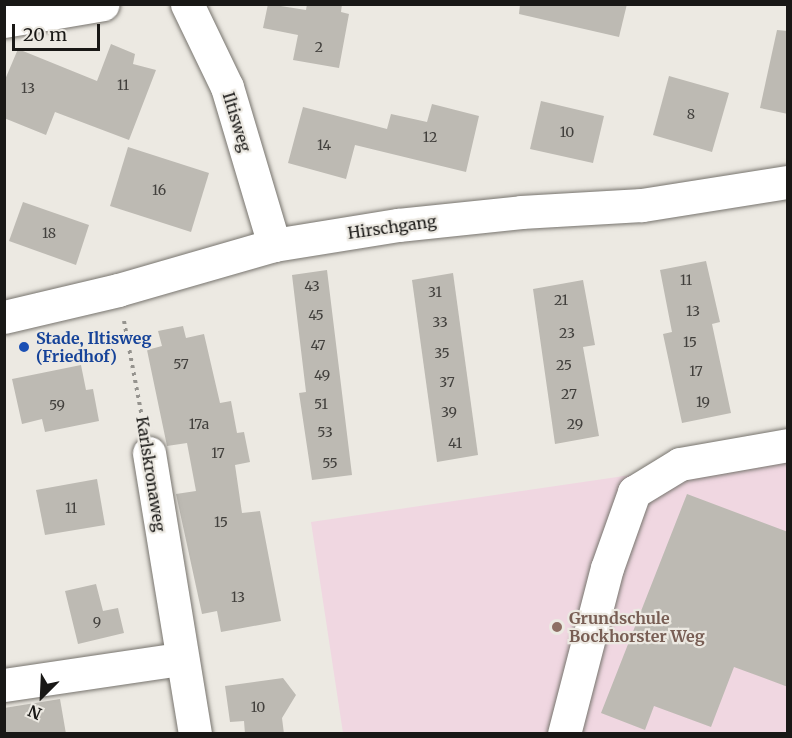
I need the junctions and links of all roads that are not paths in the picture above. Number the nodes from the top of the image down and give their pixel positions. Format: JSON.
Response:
{"nodes":[{"id":1,"x":103,"y":4,"type":"edge"},
{"id":2,"x":187,"y":4,"type":"edge"},
{"id":3,"x":4,"y":21,"type":"edge"},
{"id":4,"x":788,"y":182,"type":"edge"},
{"id":5,"x":274,"y":245,"type":"junction"},
{"id":6,"x":4,"y":317,"type":"edge"},
{"id":7,"x":788,"y":445,"type":"edge"},
{"id":8,"x":149,"y":453,"type":"road end"},
{"id":9,"x":181,"y":659,"type":"junction"},
{"id":10,"x":4,"y":685,"type":"edge"},
{"id":11,"x":195,"y":734,"type":"edge"},
{"id":12,"x":564,"y":734,"type":"edge"}],
"edges":[{"from":1,"to":3,"type":"street"},
{"from":2,"to":5,"type":"street","name":"Iltisweg"},
{"from":4,"to":5,"type":"street","name":"Hirschgang"},
{"from":5,"to":6,"type":"street","name":"Hirschgang"},
{"from":7,"to":12,"type":"street"},
{"from":8,"to":9,"type":"street","name":"Karlskronaweg"},
{"from":9,"to":10,"type":"street"},
{"from":9,"to":11,"type":"street","name":"Karlskronaweg"}]}
